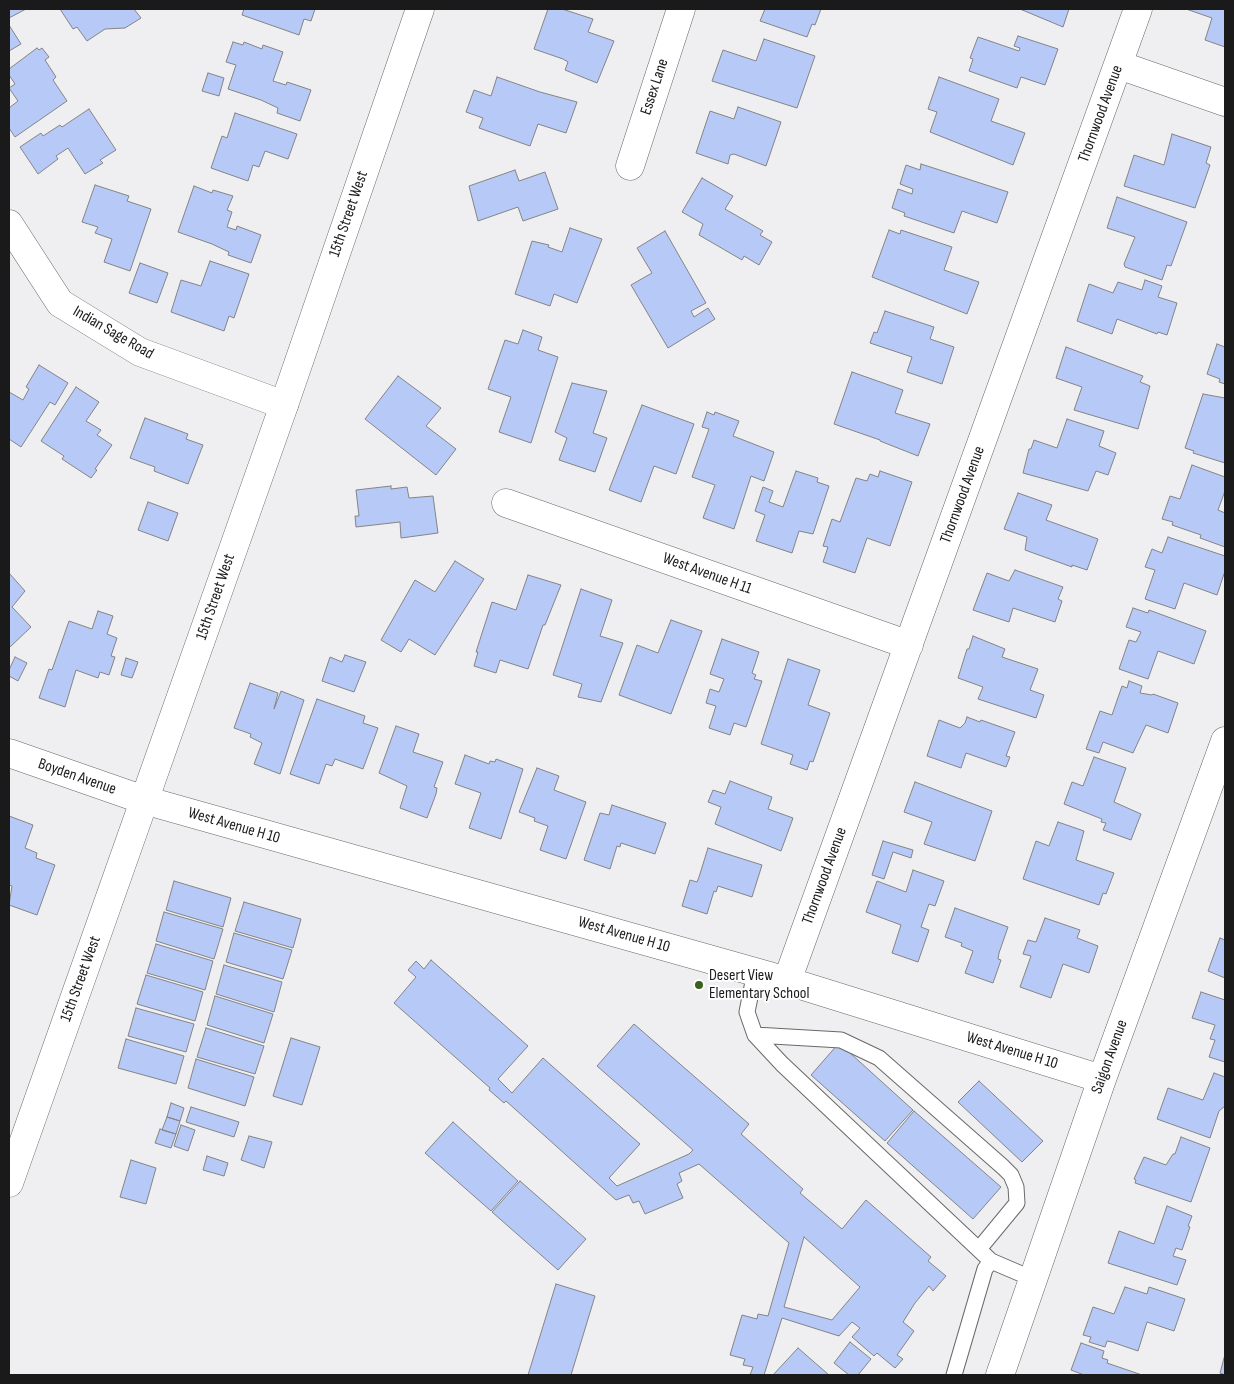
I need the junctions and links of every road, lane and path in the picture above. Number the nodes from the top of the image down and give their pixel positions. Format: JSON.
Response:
{"nodes":[{"id":1,"x":420,"y":9,"type":"edge"},
{"id":2,"x":681,"y":9,"type":"edge"},
{"id":3,"x":1138,"y":9,"type":"edge"},
{"id":4,"x":1119,"y":65,"type":"junction"},
{"id":5,"x":1225,"y":102,"type":"edge"},
{"id":6,"x":630,"y":166,"type":"dead end"},
{"id":7,"x":9,"y":224,"type":"edge"},
{"id":8,"x":284,"y":405,"type":"junction"},
{"id":9,"x":506,"y":503,"type":"dead end"},
{"id":10,"x":909,"y":645,"type":"junction"},
{"id":11,"x":1225,"y":741,"type":"edge"},
{"id":12,"x":9,"y":753,"type":"edge"},
{"id":13,"x":144,"y":800,"type":"junction"},
{"id":14,"x":755,"y":972,"type":"junction"},
{"id":15,"x":786,"y":981,"type":"junction"},
{"id":16,"x":755,"y":1035,"type":"junction"},
{"id":17,"x":1102,"y":1079,"type":"junction"},
{"id":18,"x":9,"y":1183,"type":"edge"},
{"id":19,"x":979,"y":1249,"type":"junction"},
{"id":20,"x":991,"y":1261,"type":"junction"},
{"id":21,"x":1033,"y":1279,"type":"junction"},
{"id":22,"x":954,"y":1375,"type":"edge"},
{"id":23,"x":1000,"y":1375,"type":"edge"}],
"edges":[{"from":1,"to":8,"type":"street","name":"15th Street West"},
{"from":2,"to":6,"type":"street","name":"Essex Lane"},
{"from":3,"to":4,"type":"street","name":"Thornwood Avenue"},
{"from":4,"to":5,"type":"street"},
{"from":4,"to":10,"type":"street","name":"Thornwood Avenue"},
{"from":7,"to":8,"type":"street","name":"Indian Sage Road"},
{"from":8,"to":13,"type":"street","name":"15th Street West"},
{"from":9,"to":10,"type":"street","name":"West Avenue H 11"},
{"from":10,"to":15,"type":"street","name":"Thornwood Avenue"},
{"from":11,"to":17,"type":"street","name":"Saigon Avenue"},
{"from":12,"to":13,"type":"street","name":"Boyden Avenue"},
{"from":13,"to":14,"type":"street","name":"West Avenue H 10"},
{"from":13,"to":18,"type":"street","name":"15th Street West"},
{"from":14,"to":15,"type":"street","name":"West Avenue H 10"},
{"from":14,"to":16,"type":"lane"},
{"from":15,"to":17,"type":"street","name":"West Avenue H 10"},
{"from":16,"to":19,"type":"lane"},
{"from":16,"to":19,"type":"lane"},
{"from":17,"to":21,"type":"street","name":"Saigon Avenue"},
{"from":19,"to":20,"type":"lane"},
{"from":20,"to":21,"type":"lane"},
{"from":20,"to":22,"type":"lane"},
{"from":21,"to":23,"type":"street","name":"Saigon Avenue"}]}
